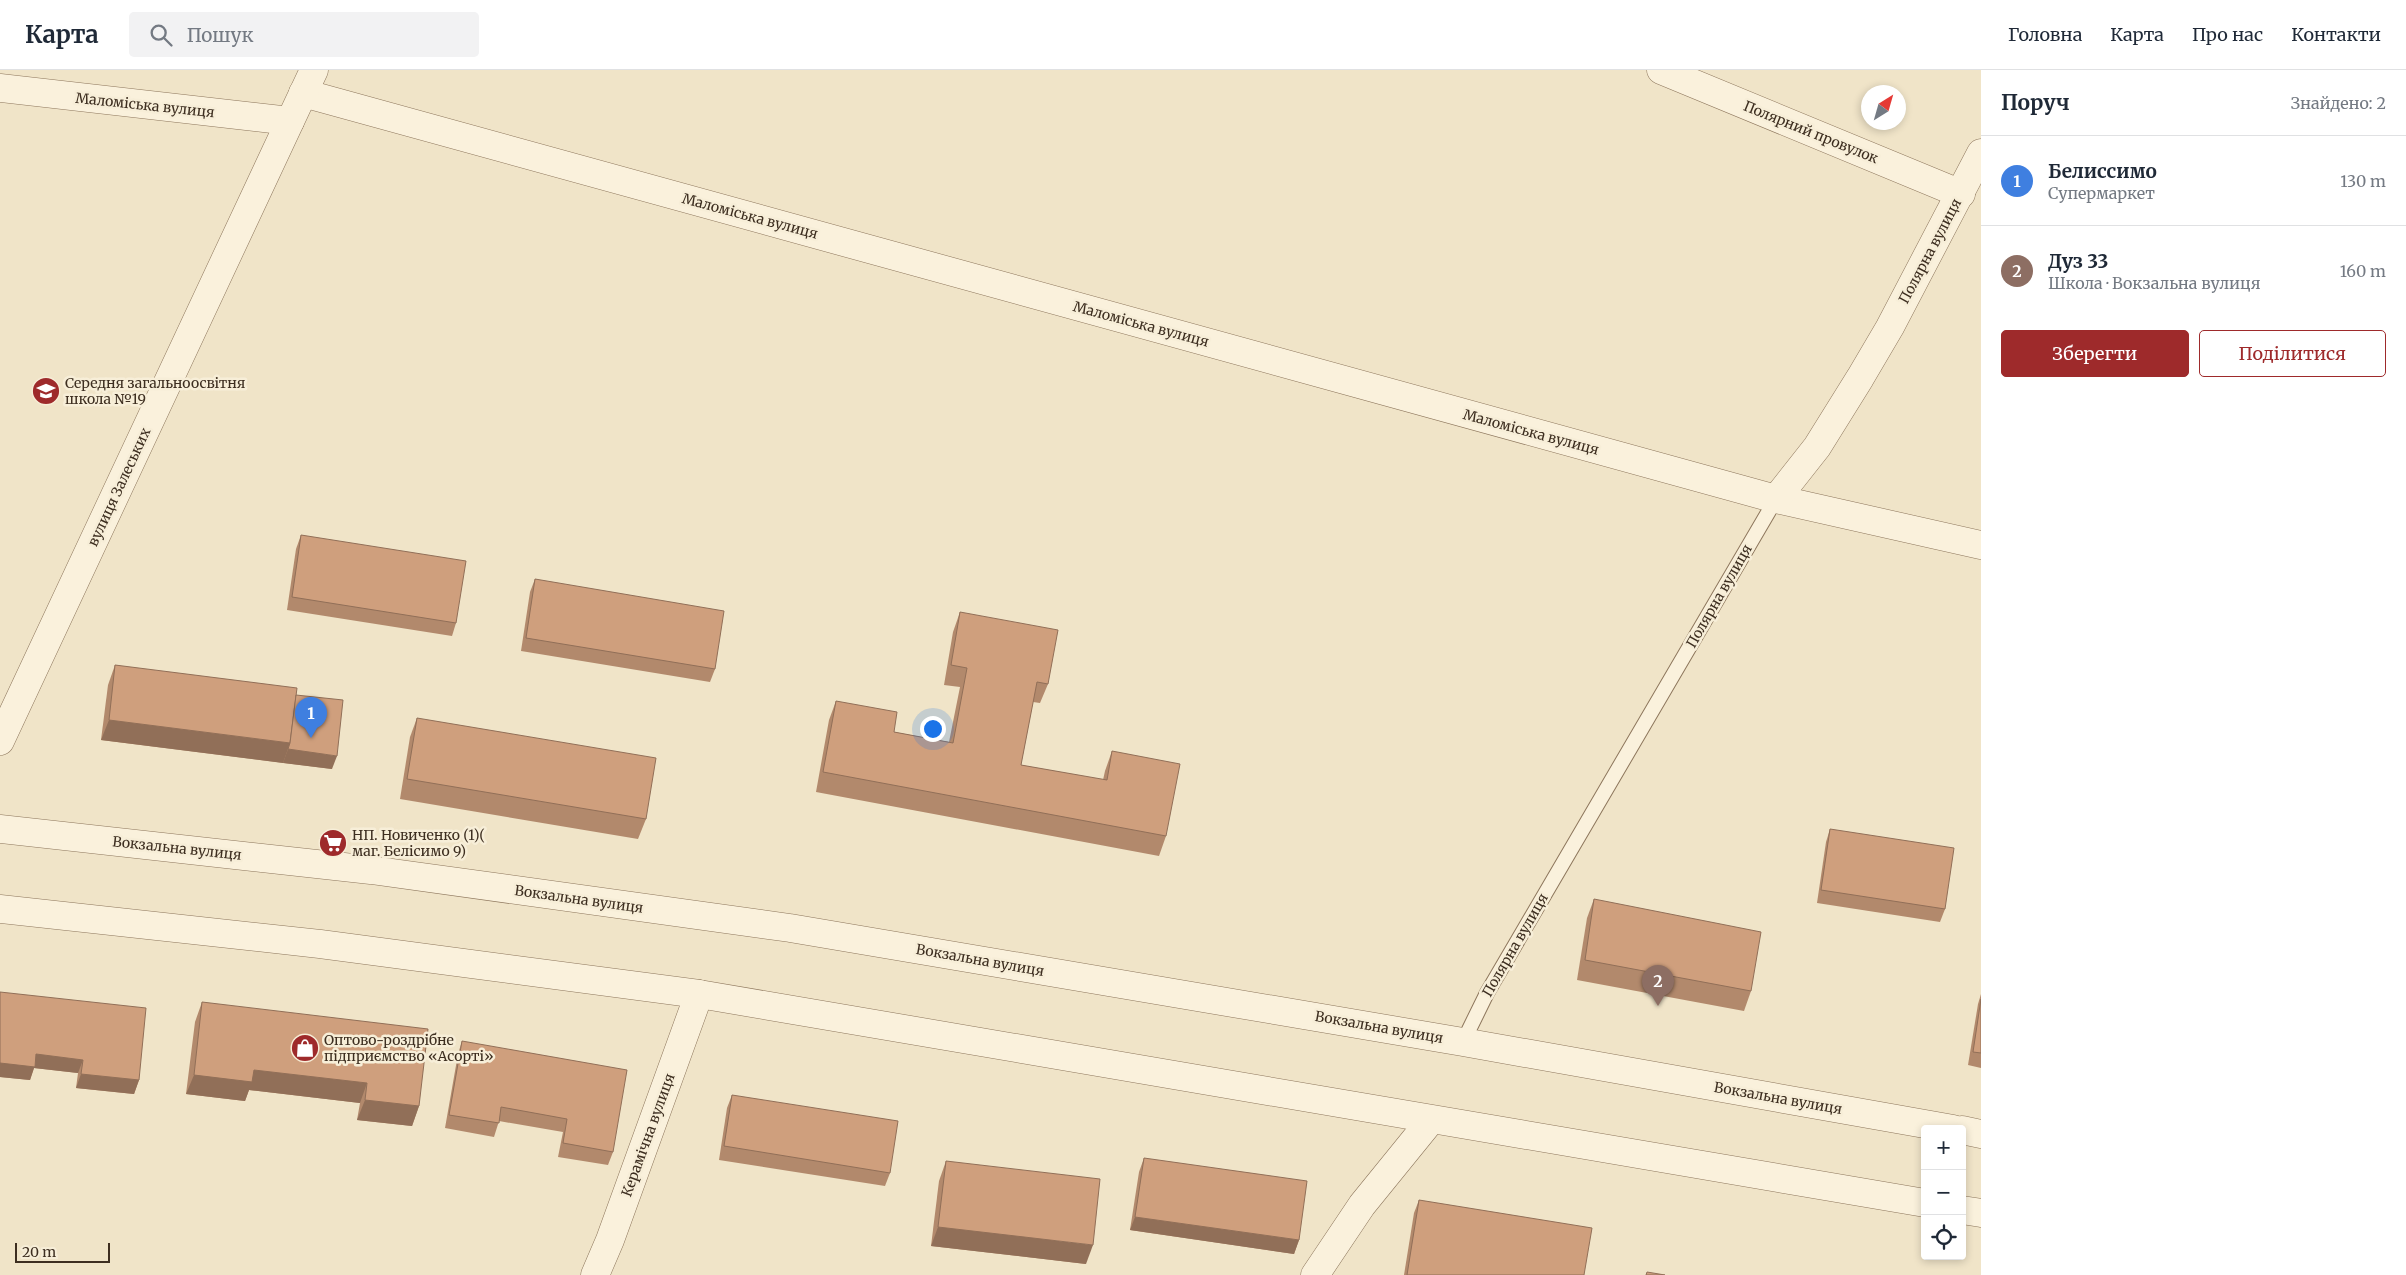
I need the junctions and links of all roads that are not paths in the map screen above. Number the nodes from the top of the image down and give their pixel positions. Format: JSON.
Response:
{"nodes":[{"id":1,"x":1661,"y":70,"type":"edge"},
{"id":2,"x":309,"y":82,"type":"edge"},
{"id":3,"x":0,"y":88,"type":"edge"},
{"id":4,"x":290,"y":121,"type":"junction"},
{"id":5,"x":1981,"y":153,"type":"edge"},
{"id":6,"x":1961,"y":194,"type":"junction"},
{"id":7,"x":1776,"y":499,"type":"junction"},
{"id":8,"x":1981,"y":546,"type":"edge"},
{"id":9,"x":0,"y":741,"type":"edge"},
{"id":10,"x":0,"y":829,"type":"edge"},
{"id":11,"x":0,"y":909,"type":"edge"},
{"id":12,"x":699,"y":994,"type":"junction"},
{"id":13,"x":1463,"y":1042,"type":"junction"},
{"id":14,"x":1431,"y":1120,"type":"junction"},
{"id":15,"x":1930,"y":1125,"type":"edge"},
{"id":16,"x":1966,"y":1131,"type":"edge"},
{"id":17,"x":1981,"y":1134,"type":"edge"},
{"id":18,"x":1921,"y":1203,"type":"edge"},
{"id":19,"x":1966,"y":1211,"type":"edge"},
{"id":20,"x":1981,"y":1213,"type":"edge"},
{"id":21,"x":595,"y":1275,"type":"edge"},
{"id":22,"x":1315,"y":1275,"type":"edge"}],
"edges":[{"from":1,"to":6,"type":"street","name":"Полярний провулок"},
{"from":2,"to":4,"type":"street","name":"вулиця Залеських"},
{"from":2,"to":7,"type":"street","name":"Маломіська вулиця"},
{"from":3,"to":4,"type":"street","name":"Маломіська вулиця"},
{"from":4,"to":9,"type":"street","name":"вулиця Залеських"},
{"from":5,"to":6,"type":"street","name":"Полярна вулиця"},
{"from":6,"to":7,"type":"street","name":"Полярна вулиця"},
{"from":7,"to":8,"type":"street","name":"Маломіська вулиця"},
{"from":7,"to":13,"type":"lane","name":"Полярна вулиця"},
{"from":10,"to":13,"type":"street","name":"Вокзальна вулиця"},
{"from":11,"to":12,"type":"street"},
{"from":12,"to":14,"type":"street"},
{"from":12,"to":21,"type":"street","name":"Керамічна вулиця"},
{"from":13,"to":15,"type":"street","name":"Вокзальна вулиця"},
{"from":14,"to":18,"type":"street"},
{"from":14,"to":22,"type":"street"},
{"from":16,"to":17,"type":"street"},
{"from":19,"to":20,"type":"street"}]}
